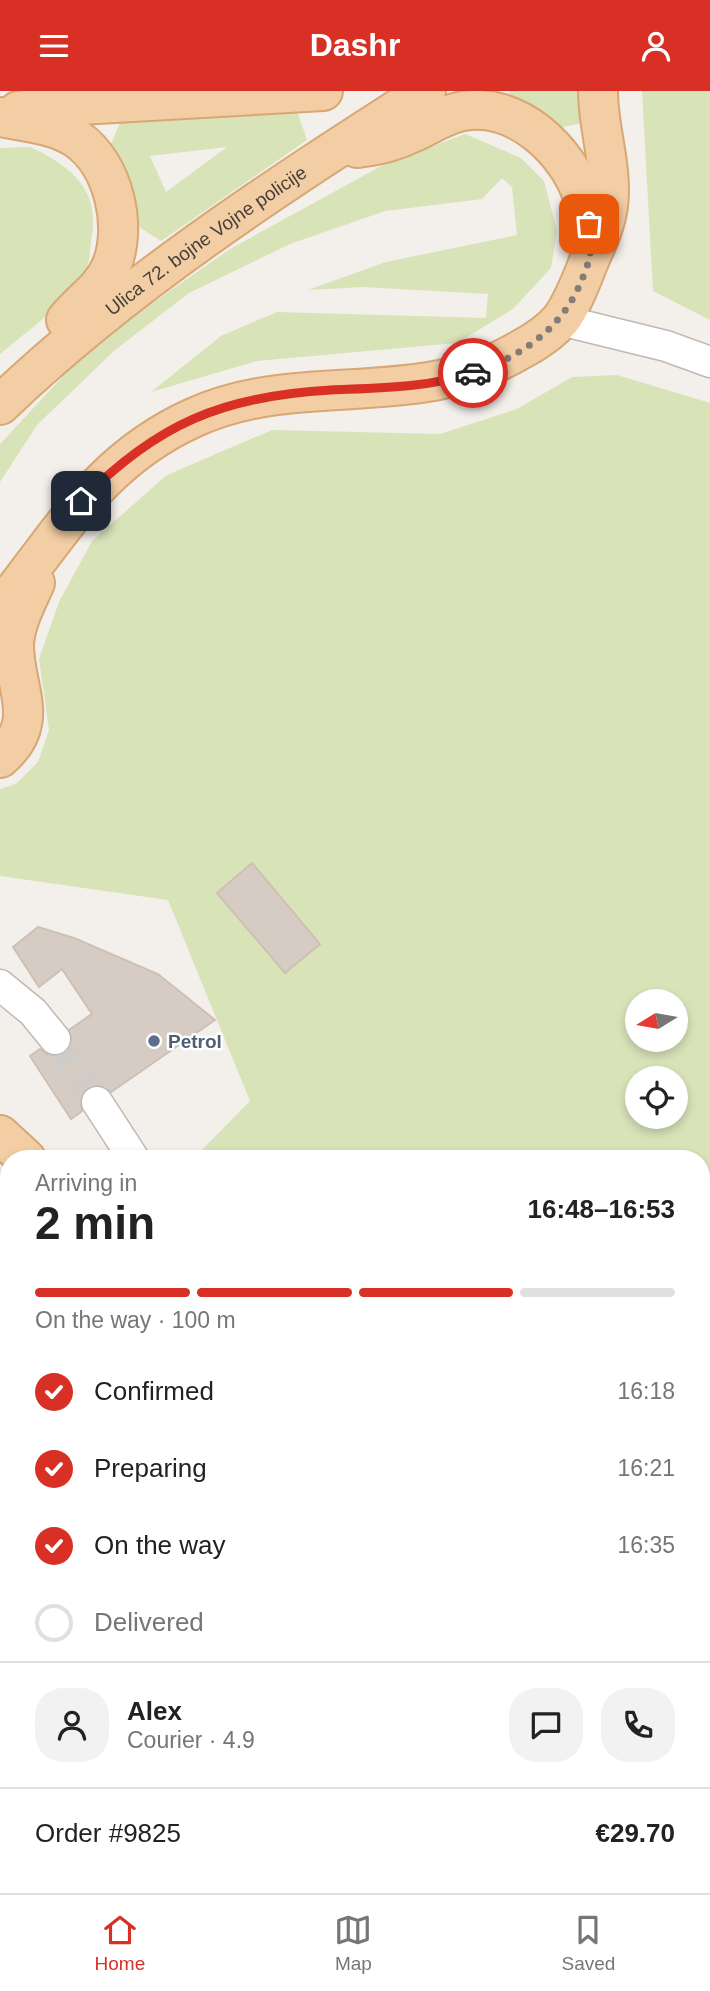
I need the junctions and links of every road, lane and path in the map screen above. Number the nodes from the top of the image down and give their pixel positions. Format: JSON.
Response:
{"nodes":[{"id":1,"x":323,"y":91,"type":"edge"},
{"id":2,"x":426,"y":91,"type":"edge"},
{"id":3,"x":598,"y":91,"type":"edge"},
{"id":4,"x":0,"y":116,"type":"edge"},
{"id":5,"x":334,"y":150,"type":"junction"},
{"id":6,"x":590,"y":258,"type":"junction"},
{"id":7,"x":561,"y":320,"type":"junction"},
{"id":8,"x":710,"y":362,"type":"edge"},
{"id":9,"x":39,"y":367,"type":"junction"},
{"id":10,"x":0,"y":405,"type":"edge"},
{"id":11,"x":50,"y":545,"type":"junction"},
{"id":12,"x":0,"y":609,"type":"edge"},
{"id":13,"x":9,"y":668,"type":"edge"},
{"id":14,"x":0,"y":758,"type":"edge"},
{"id":15,"x":0,"y":985,"type":"edge"},
{"id":16,"x":55,"y":1039,"type":"tunnel mouth"},
{"id":17,"x":97,"y":1102,"type":"tunnel mouth"},
{"id":18,"x":0,"y":1135,"type":"edge"},
{"id":19,"x":16,"y":1150,"type":"edge"},
{"id":20,"x":128,"y":1150,"type":"edge"}],
"edges":[{"from":1,"to":4,"type":"main road"},
{"from":2,"to":5,"type":"main road","name":"Ulica 72. bojne Vojne policije"},
{"from":3,"to":6,"type":"main road"},
{"from":4,"to":9,"type":"main road"},
{"from":5,"to":6,"type":"main road"},
{"from":5,"to":9,"type":"main road","name":"Ulica 72. bojne Vojne policije"},
{"from":6,"to":7,"type":"main road"},
{"from":7,"to":8,"type":"street"},
{"from":7,"to":11,"type":"main road"},
{"from":9,"to":10,"type":"main road","name":"Ulica 72. bojne Vojne policije"},
{"from":11,"to":12,"type":"main road"},
{"from":11,"to":13,"type":"main road"},
{"from":13,"to":14,"type":"main road"},
{"from":15,"to":16,"type":"street"},
{"from":17,"to":20,"type":"street"},
{"from":18,"to":19,"type":"main road"}]}
